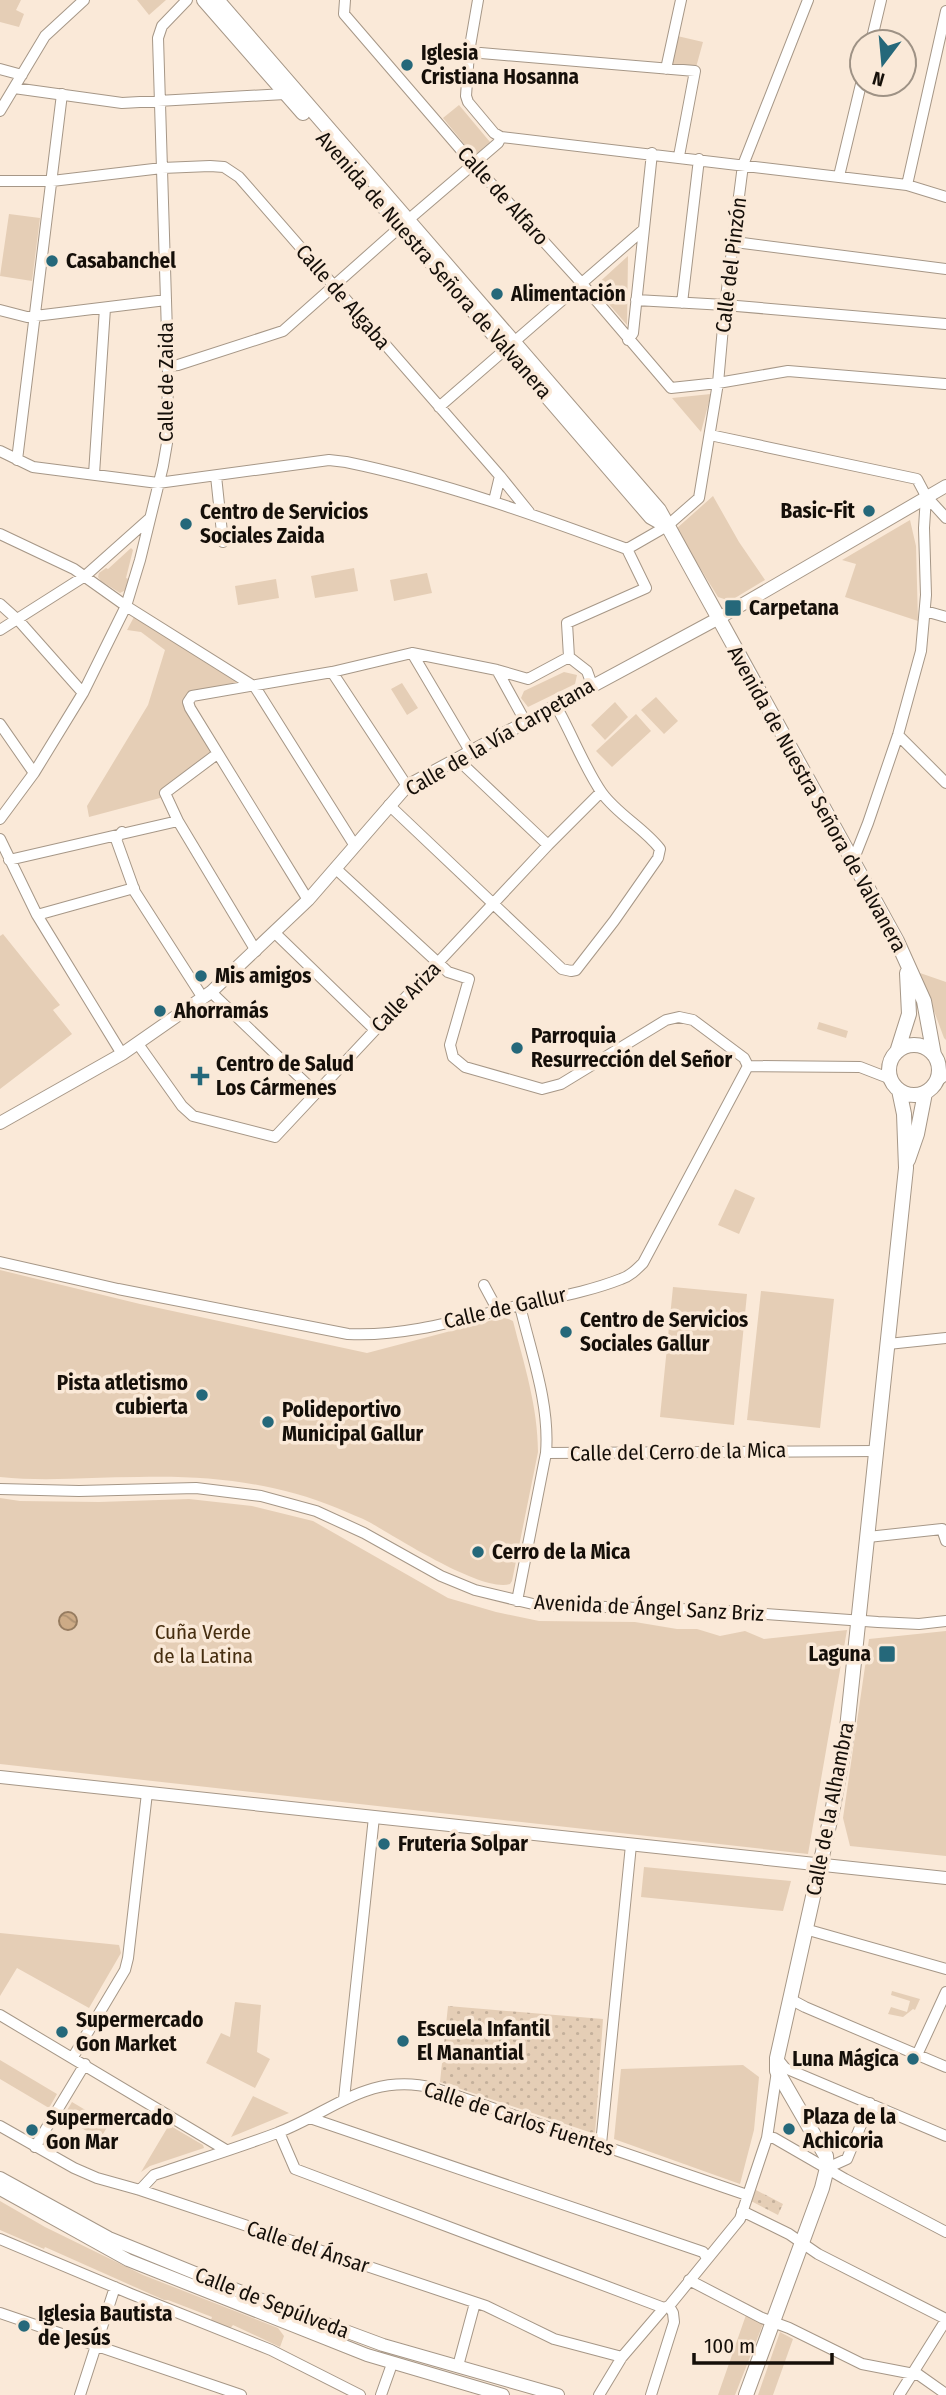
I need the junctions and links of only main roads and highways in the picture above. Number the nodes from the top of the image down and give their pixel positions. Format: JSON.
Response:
{"nodes":[{"id":1,"x":204,"y":0,"type":"edge"},
{"id":2,"x":217,"y":0,"type":"edge"},
{"id":3,"x":404,"y":223,"type":"junction"},
{"id":4,"x":906,"y":961,"type":"junction"},
{"id":5,"x":897,"y":1052,"type":"junction"},
{"id":6,"x":940,"y":1054,"type":"edge"},
{"id":7,"x":942,"y":1078,"type":"edge"},
{"id":8,"x":895,"y":1085,"type":"junction"},
{"id":9,"x":925,"y":1093,"type":"junction"},
{"id":10,"x":906,"y":1168,"type":"junction"},
{"id":11,"x":746,"y":2395,"type":"edge"}],
"edges":[{"from":1,"to":3,"type":"main road","name":"Avenida de Nuestra Señora de Valvanera"},
{"from":2,"to":3,"type":"main road","name":"Avenida de Nuestra Señora de Valvanera"},
{"from":3,"to":4,"type":"main road","name":"Avenida de Nuestra Señora de Valvanera"},
{"from":4,"to":5,"type":"main road","name":"Avenida de Nuestra Señora de Valvanera"},
{"from":4,"to":6,"type":"main road","name":"Avenida de Nuestra Señora de Valvanera"},
{"from":5,"to":6,"type":"main road"},
{"from":5,"to":8,"type":"main road"},
{"from":6,"to":7,"type":"main road"},
{"from":7,"to":9,"type":"main road"},
{"from":8,"to":9,"type":"main road"},
{"from":8,"to":10,"type":"main road","name":"Calle de la Alhambra"},
{"from":9,"to":10,"type":"main road","name":"Calle de la Alhambra"},
{"from":10,"to":11,"type":"main road","name":"Calle de la Alhambra"}]}
